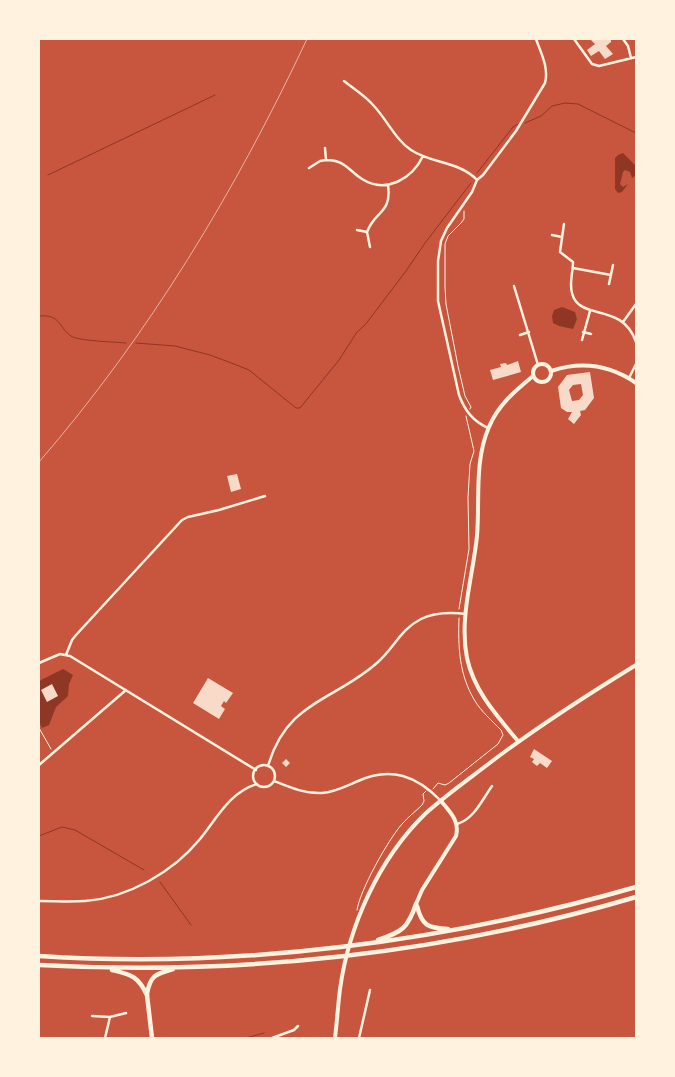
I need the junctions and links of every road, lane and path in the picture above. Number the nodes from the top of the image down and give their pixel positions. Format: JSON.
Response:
{"nodes":[{"id":1,"x":536,"y":39,"type":"edge"},
{"id":2,"x":575,"y":39,"type":"edge"},
{"id":3,"x":623,"y":39,"type":"edge"},
{"id":4,"x":636,"y":57,"type":"edge"},
{"id":5,"x":632,"y":58,"type":"junction"},
{"id":6,"x":344,"y":81,"type":"dead end"},
{"id":7,"x":325,"y":148,"type":"dead end"},
{"id":8,"x":423,"y":156,"type":"junction"},
{"id":9,"x":326,"y":160,"type":"junction"},
{"id":10,"x":309,"y":168,"type":"dead end"},
{"id":11,"x":476,"y":180,"type":"junction"},
{"id":12,"x":388,"y":185,"type":"junction"},
{"id":13,"x":461,"y":206,"type":"junction"},
{"id":14,"x":564,"y":224,"type":"dead end"},
{"id":15,"x":356,"y":230,"type":"dead end"},
{"id":16,"x":367,"y":232,"type":"junction"},
{"id":17,"x":552,"y":235,"type":"dead end"},
{"id":18,"x":562,"y":237,"type":"junction"},
{"id":19,"x":370,"y":247,"type":"dead end"},
{"id":20,"x":613,"y":265,"type":"dead end"},
{"id":21,"x":573,"y":268,"type":"junction"},
{"id":22,"x":611,"y":274,"type":"junction"},
{"id":23,"x":609,"y":284,"type":"dead end"},
{"id":24,"x":514,"y":286,"type":"dead end"},
{"id":25,"x":636,"y":304,"type":"edge"},
{"id":26,"x":590,"y":310,"type":"junction"},
{"id":27,"x":623,"y":322,"type":"junction"},
{"id":28,"x":529,"y":332,"type":"junction"},
{"id":29,"x":583,"y":332,"type":"junction"},
{"id":30,"x":591,"y":334,"type":"dead end"},
{"id":31,"x":520,"y":335,"type":"dead end"},
{"id":32,"x":582,"y":340,"type":"dead end"},
{"id":33,"x":636,"y":342,"type":"edge"},
{"id":34,"x":636,"y":364,"type":"edge"},
{"id":35,"x":538,"y":365,"type":"junction"},
{"id":36,"x":551,"y":371,"type":"junction"},
{"id":37,"x":533,"y":376,"type":"junction"},
{"id":38,"x":629,"y":378,"type":"junction"},
{"id":39,"x":636,"y":383,"type":"edge"},
{"id":40,"x":467,"y":411,"type":"junction"},
{"id":41,"x":488,"y":428,"type":"junction"},
{"id":42,"x":266,"y":496,"type":"dead end"},
{"id":43,"x":459,"y":613,"type":"junction"},
{"id":44,"x":466,"y":614,"type":"junction"},
{"id":45,"x":66,"y":655,"type":"junction"},
{"id":46,"x":39,"y":663,"type":"edge"},
{"id":47,"x":636,"y":665,"type":"edge"},
{"id":48,"x":126,"y":690,"type":"junction"},
{"id":49,"x":39,"y":728,"type":"edge"},
{"id":50,"x":518,"y":741,"type":"junction"},
{"id":51,"x":53,"y":753,"type":"junction"},
{"id":52,"x":39,"y":765,"type":"edge"},
{"id":53,"x":268,"y":766,"type":"junction"},
{"id":54,"x":256,"y":770,"type":"junction"},
{"id":55,"x":274,"y":781,"type":"junction"},
{"id":56,"x":438,"y":783,"type":"dead end"},
{"id":57,"x":257,"y":784,"type":"junction"},
{"id":58,"x":492,"y":786,"type":"dead end"},
{"id":59,"x":441,"y":801,"type":"junction"},
{"id":60,"x":457,"y":824,"type":"junction"},
{"id":61,"x":636,"y":887,"type":"edge"},
{"id":62,"x":636,"y":897,"type":"edge"},
{"id":63,"x":39,"y":901,"type":"edge"},
{"id":64,"x":416,"y":904,"type":"junction"},
{"id":65,"x":458,"y":929,"type":"junction"},
{"id":66,"x":365,"y":944,"type":"junction"},
{"id":67,"x":39,"y":956,"type":"edge"},
{"id":68,"x":39,"y":965,"type":"edge"},
{"id":69,"x":183,"y":967,"type":"junction"},
{"id":70,"x":105,"y":968,"type":"junction"},
{"id":71,"x":370,"y":990,"type":"dead end"},
{"id":72,"x":147,"y":995,"type":"junction"},
{"id":73,"x":126,"y":1013,"type":"dead end"},
{"id":74,"x":92,"y":1016,"type":"dead end"},
{"id":75,"x":110,"y":1016,"type":"junction"},
{"id":76,"x":298,"y":1026,"type":"dead end"},
{"id":77,"x":105,"y":1038,"type":"edge"},
{"id":78,"x":152,"y":1038,"type":"edge"},
{"id":79,"x":272,"y":1038,"type":"edge"},
{"id":80,"x":335,"y":1038,"type":"edge"},
{"id":81,"x":359,"y":1038,"type":"edge"}],
"edges":[{"from":1,"to":11,"type":"street"},
{"from":2,"to":5,"type":"street"},
{"from":3,"to":5,"type":"street"},
{"from":4,"to":5,"type":"street"},
{"from":6,"to":8,"type":"street"},
{"from":7,"to":9,"type":"street"},
{"from":8,"to":11,"type":"street"},
{"from":8,"to":12,"type":"street"},
{"from":9,"to":10,"type":"street"},
{"from":9,"to":12,"type":"street"},
{"from":11,"to":13,"type":"street"},
{"from":12,"to":16,"type":"street"},
{"from":13,"to":40,"type":"street"},
{"from":13,"to":40,"type":"path"},
{"from":14,"to":18,"type":"street"},
{"from":15,"to":16,"type":"street"},
{"from":16,"to":19,"type":"street"},
{"from":17,"to":18,"type":"street"},
{"from":18,"to":21,"type":"street"},
{"from":20,"to":22,"type":"street"},
{"from":21,"to":22,"type":"street"},
{"from":21,"to":26,"type":"street"},
{"from":22,"to":23,"type":"street"},
{"from":24,"to":28,"type":"street"},
{"from":25,"to":27,"type":"street"},
{"from":26,"to":27,"type":"street"},
{"from":26,"to":29,"type":"street"},
{"from":27,"to":33,"type":"street"},
{"from":28,"to":31,"type":"street"},
{"from":28,"to":35,"type":"street"},
{"from":29,"to":30,"type":"street"},
{"from":29,"to":32,"type":"street"},
{"from":34,"to":38,"type":"street"},
{"from":35,"to":36,"type":"main road"},
{"from":35,"to":37,"type":"main road"},
{"from":36,"to":37,"type":"main road"},
{"from":36,"to":38,"type":"main road"},
{"from":37,"to":41,"type":"main road"},
{"from":38,"to":39,"type":"main road"},
{"from":40,"to":41,"type":"street"},
{"from":40,"to":43,"type":"path"},
{"from":41,"to":44,"type":"main road"},
{"from":42,"to":45,"type":"street"},
{"from":43,"to":44,"type":"street"},
{"from":43,"to":53,"type":"street"},
{"from":43,"to":56,"type":"path"},
{"from":44,"to":50,"type":"main road"},
{"from":45,"to":46,"type":"street"},
{"from":45,"to":48,"type":"street"},
{"from":47,"to":50,"type":"main road"},
{"from":48,"to":51,"type":"street"},
{"from":48,"to":54,"type":"street"},
{"from":49,"to":51,"type":"path"},
{"from":50,"to":59,"type":"main road"},
{"from":51,"to":52,"type":"street"},
{"from":53,"to":54,"type":"street"},
{"from":53,"to":55,"type":"street"},
{"from":54,"to":57,"type":"street"},
{"from":55,"to":57,"type":"street"},
{"from":55,"to":59,"type":"street"},
{"from":57,"to":63,"type":"street"},
{"from":58,"to":60,"type":"street"},
{"from":59,"to":60,"type":"main road"},
{"from":59,"to":80,"type":"main road"},
{"from":60,"to":64,"type":"main road"},
{"from":61,"to":65,"type":"main road"},
{"from":62,"to":69,"type":"main road"},
{"from":64,"to":65,"type":"main road"},
{"from":64,"to":66,"type":"main road"},
{"from":65,"to":66,"type":"main road"},
{"from":66,"to":67,"type":"main road"},
{"from":68,"to":70,"type":"main road"},
{"from":69,"to":70,"type":"main road"},
{"from":69,"to":72,"type":"main road"},
{"from":70,"to":72,"type":"main road"},
{"from":71,"to":81,"type":"street"},
{"from":72,"to":78,"type":"main road"},
{"from":73,"to":75,"type":"street"},
{"from":74,"to":75,"type":"street"},
{"from":75,"to":77,"type":"street"},
{"from":76,"to":79,"type":"street"}]}
